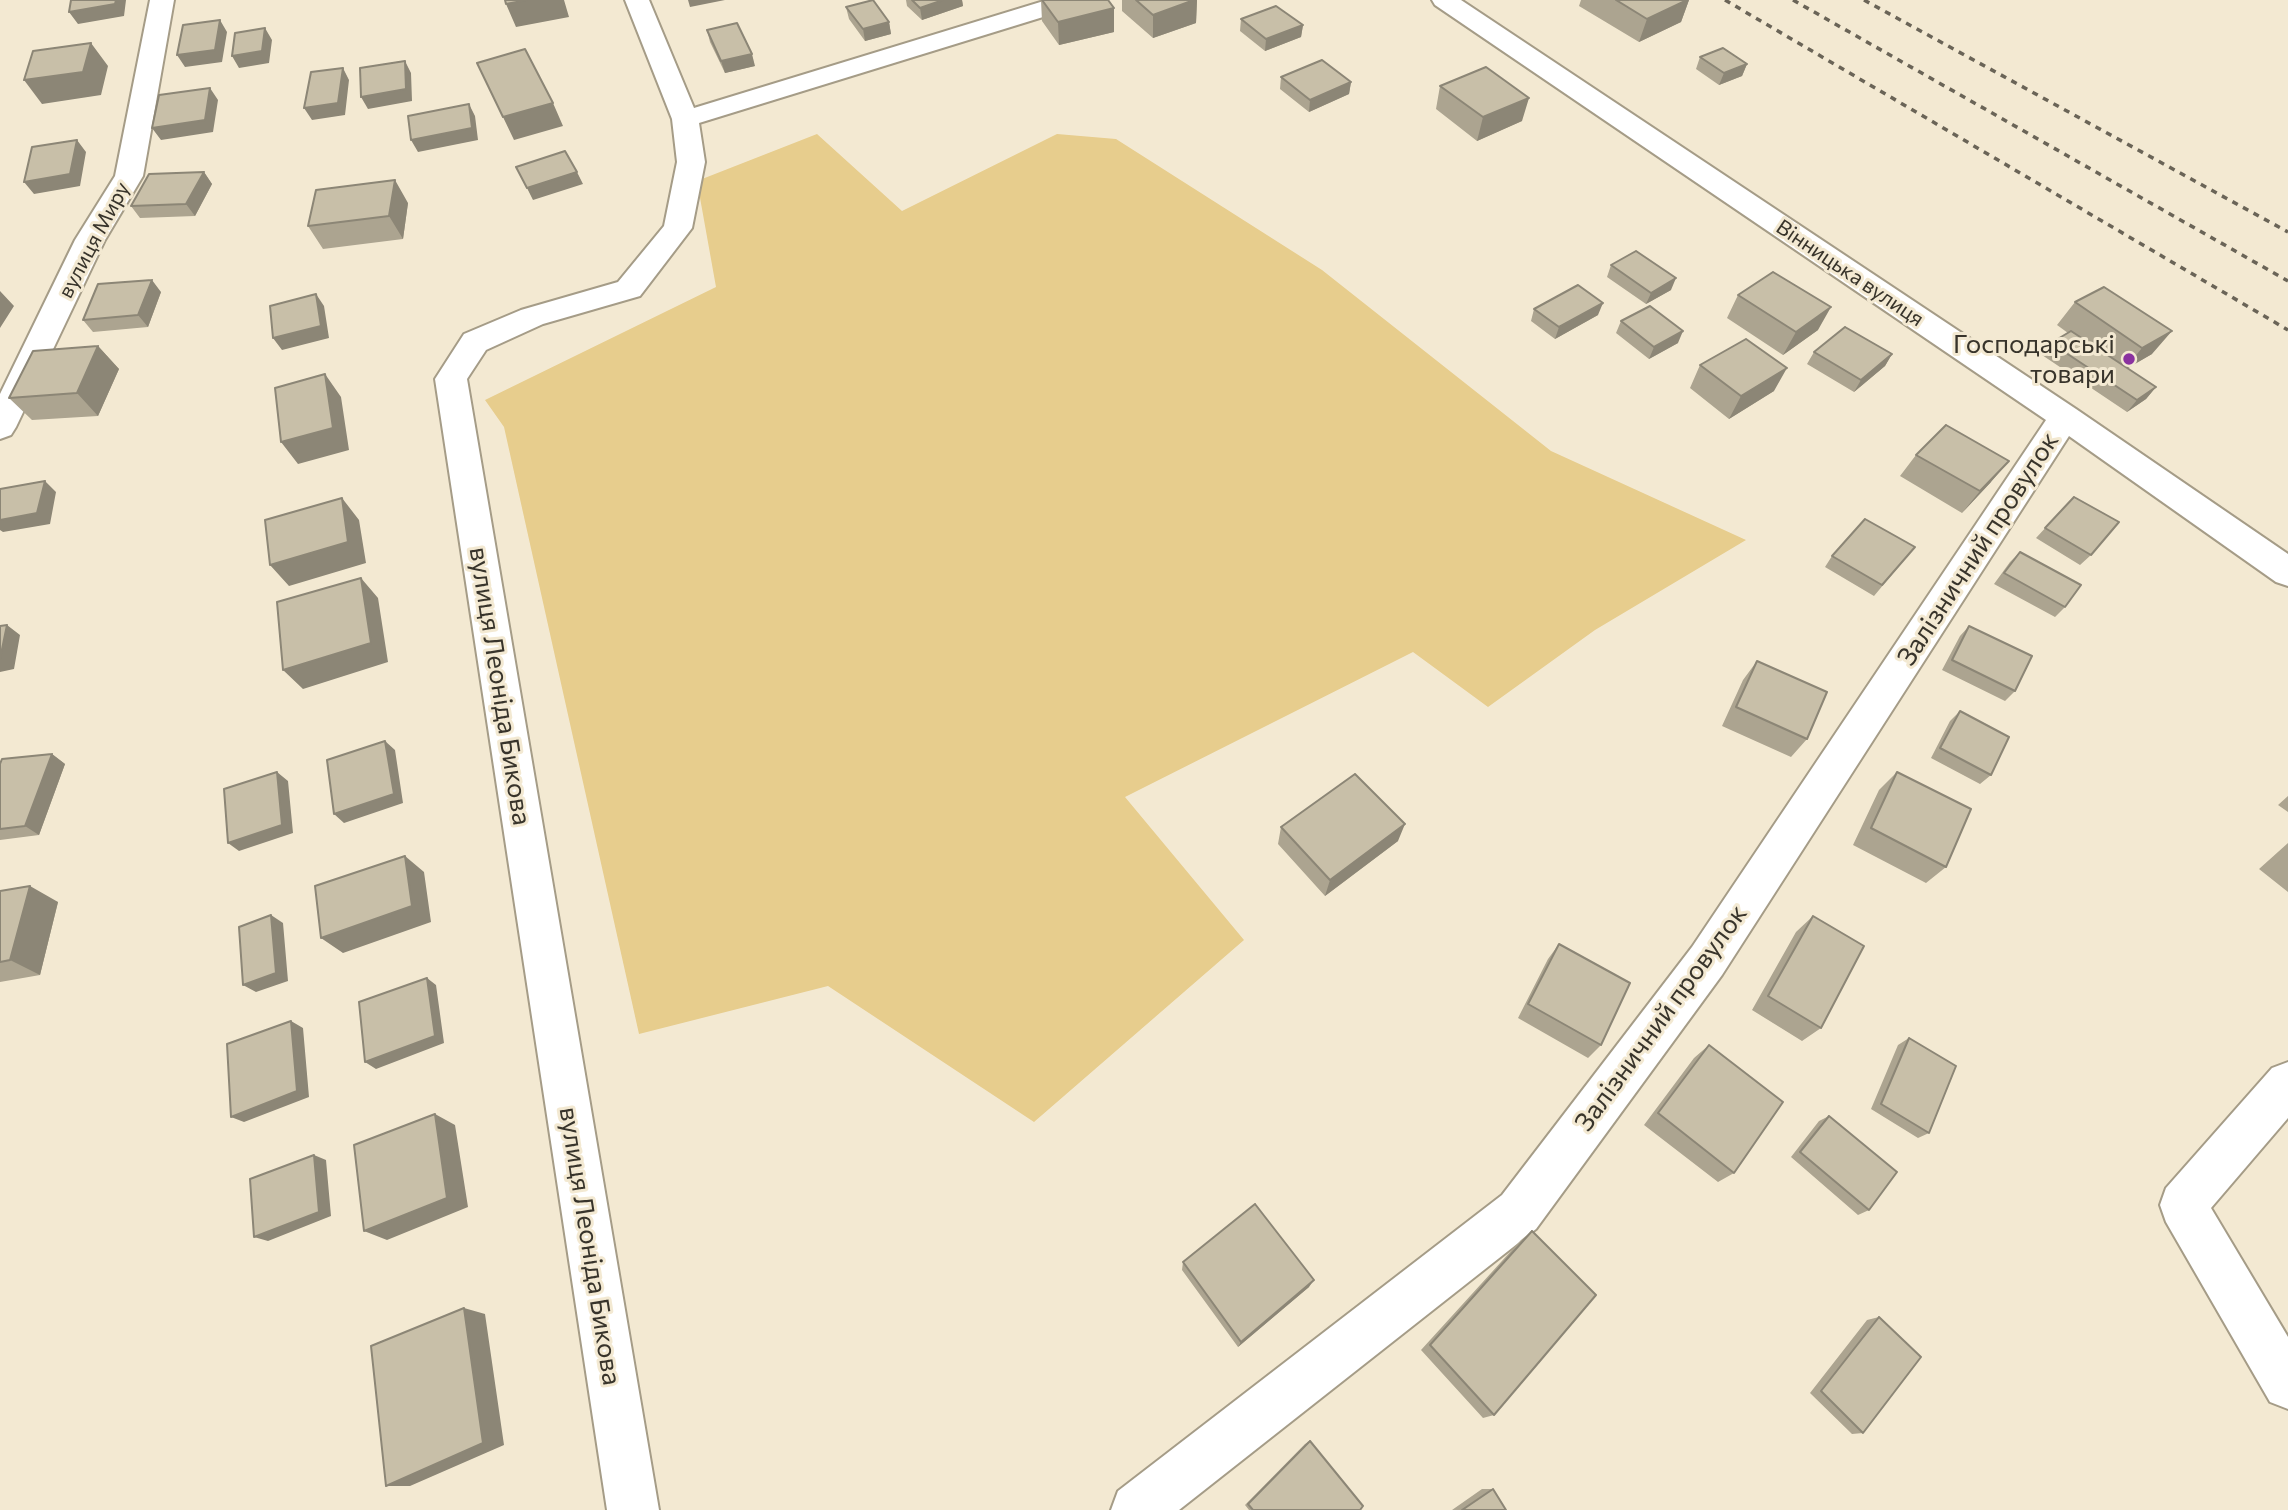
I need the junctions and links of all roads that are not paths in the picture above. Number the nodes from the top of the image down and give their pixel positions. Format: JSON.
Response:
{"nodes":[{"id":1,"x":162,"y":0,"type":"edge"},
{"id":2,"x":637,"y":0,"type":"edge"},
{"id":3,"x":1073,"y":0,"type":"edge"},
{"id":4,"x":1444,"y":0,"type":"edge"},
{"id":5,"x":1032,"y":6,"type":"edge"},
{"id":6,"x":685,"y":118,"type":"junction"},
{"id":7,"x":2065,"y":417,"type":"junction"},
{"id":8,"x":0,"y":427,"type":"edge"},
{"id":9,"x":2288,"y":572,"type":"edge"},
{"id":10,"x":2288,"y":1084,"type":"edge"},
{"id":11,"x":2288,"y":1384,"type":"edge"},
{"id":12,"x":633,"y":1510,"type":"edge"},
{"id":13,"x":1137,"y":1510,"type":"edge"}],
"edges":[{"from":1,"to":8,"type":"street","name":"вулиця Миру"},
{"from":2,"to":6,"type":"street","name":"вулиця Леоніда Бикова"},
{"from":3,"to":5,"type":"street"},
{"from":4,"to":7,"type":"street","name":"Вінницька вулиця"},
{"from":5,"to":6,"type":"street"},
{"from":6,"to":12,"type":"street","name":"вулиця Леоніда Бикова"},
{"from":7,"to":9,"type":"street","name":"Вінницька вулиця"},
{"from":7,"to":13,"type":"street","name":"Залізничний провулок"},
{"from":10,"to":11,"type":"street"}]}
